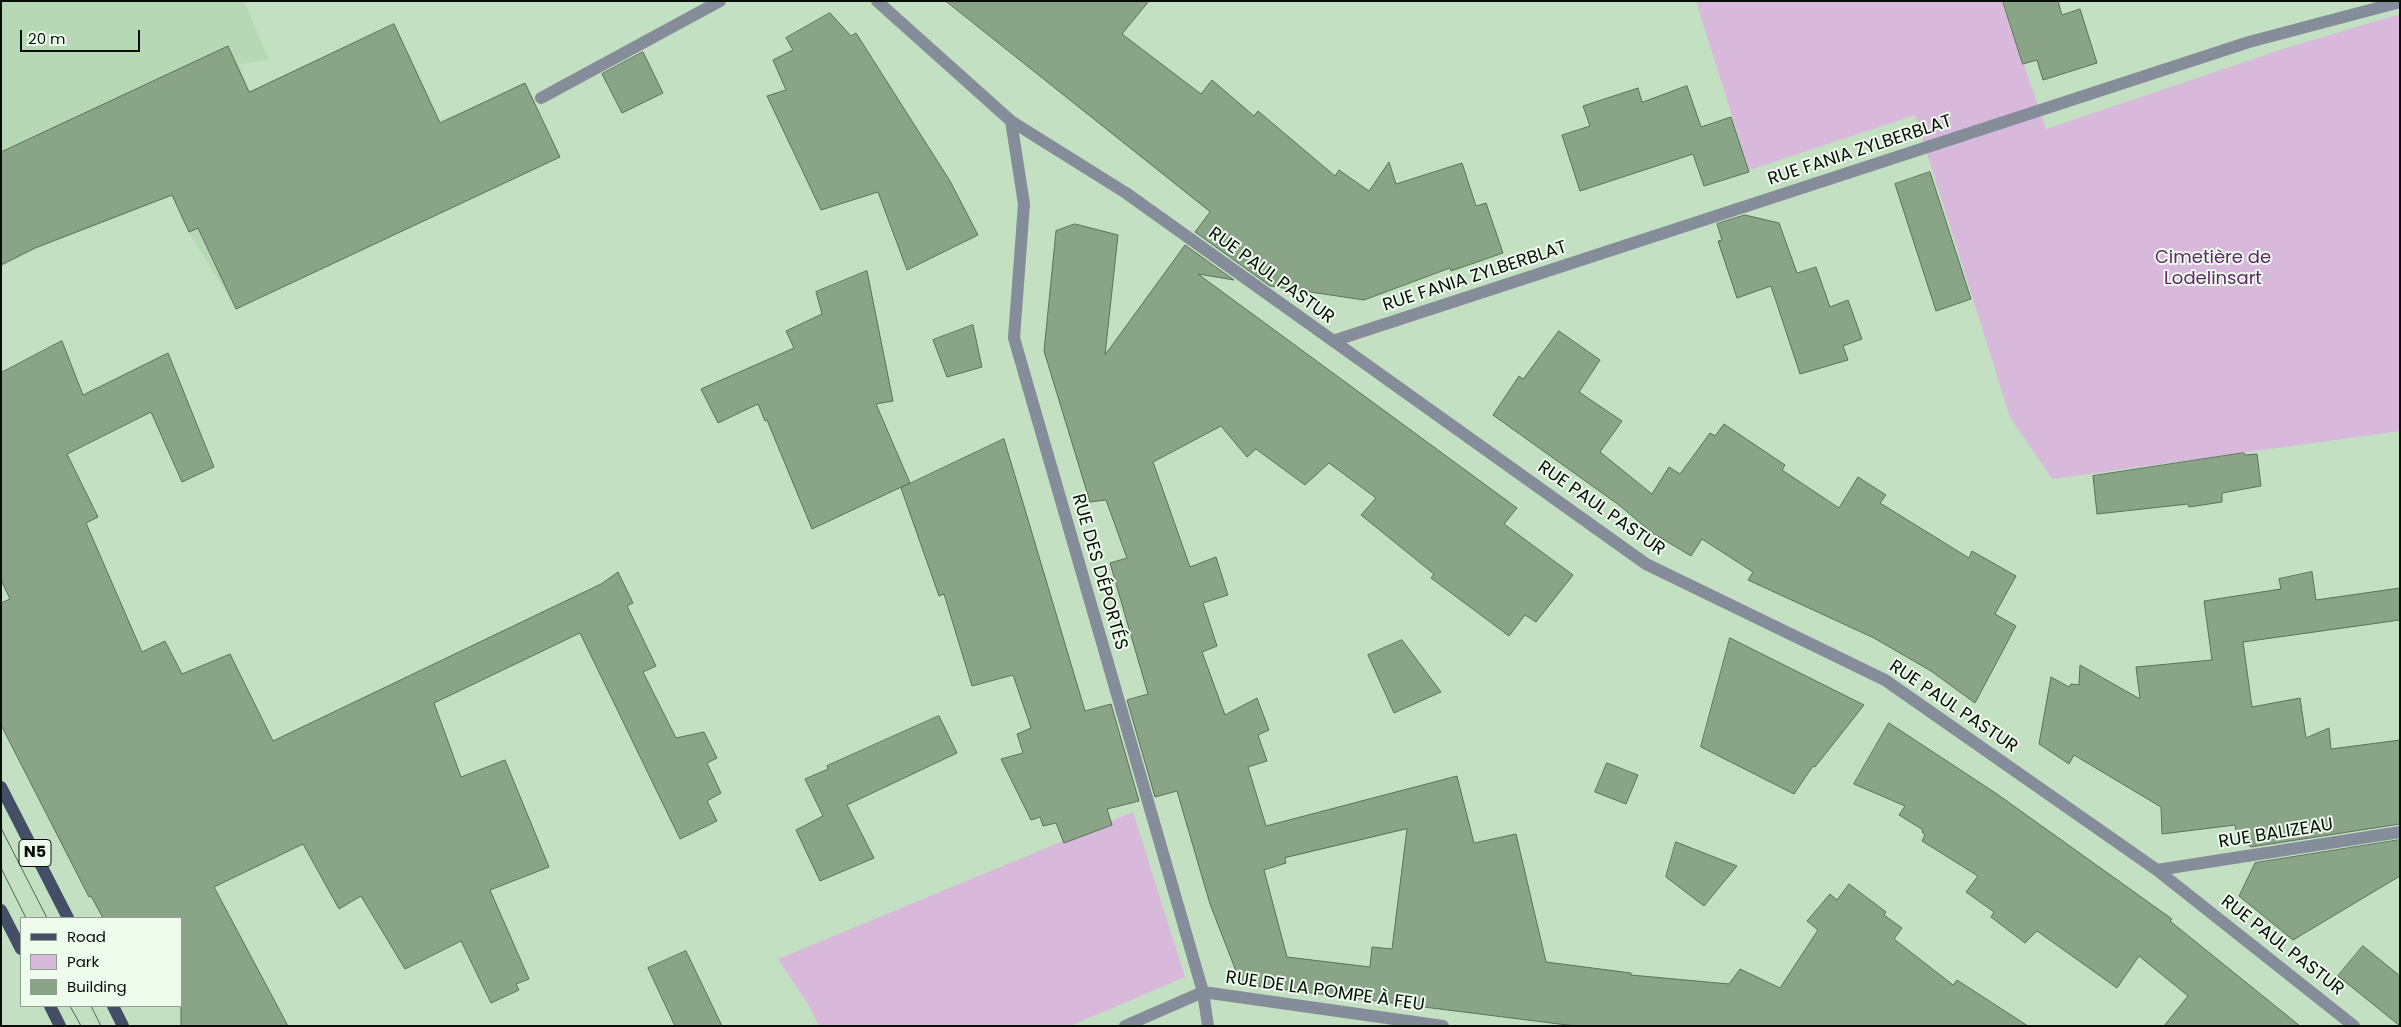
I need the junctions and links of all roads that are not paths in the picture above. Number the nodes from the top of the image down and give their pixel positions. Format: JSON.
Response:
{"nodes":[{"id":1,"x":720,"y":1,"type":"edge"},
{"id":2,"x":877,"y":1,"type":"edge"},
{"id":3,"x":2400,"y":2,"type":"edge"},
{"id":4,"x":541,"y":98,"type":"dead end"},
{"id":5,"x":1011,"y":121,"type":"junction"},
{"id":6,"x":1333,"y":341,"type":"junction"},
{"id":7,"x":1,"y":787,"type":"edge"},
{"id":8,"x":2400,"y":832,"type":"edge"},
{"id":9,"x":2157,"y":870,"type":"junction"},
{"id":10,"x":1,"y":910,"type":"edge"},
{"id":11,"x":67,"y":917,"type":"edge"},
{"id":12,"x":20,"y":947,"type":"edge"},
{"id":13,"x":1203,"y":992,"type":"junction"},
{"id":14,"x":50,"y":1007,"type":"edge"},
{"id":15,"x":114,"y":1007,"type":"edge"},
{"id":16,"x":60,"y":1026,"type":"edge"},
{"id":17,"x":123,"y":1026,"type":"edge"},
{"id":18,"x":1125,"y":1026,"type":"edge"},
{"id":19,"x":1208,"y":1026,"type":"edge"},
{"id":20,"x":1443,"y":1026,"type":"edge"},
{"id":21,"x":2354,"y":1026,"type":"edge"}],
"edges":[{"from":1,"to":4,"type":"street"},
{"from":2,"to":5,"type":"street","name":"RUE PAUL PASTUR"},
{"from":3,"to":6,"type":"street","name":"RUE FANIA ZYLBERBLAT"},
{"from":5,"to":6,"type":"street","name":"RUE PAUL PASTUR"},
{"from":5,"to":13,"type":"street","name":"RUE DES DÉPORTÉS"},
{"from":6,"to":9,"type":"street","name":"RUE PAUL PASTUR"},
{"from":7,"to":11,"type":"main road","number":"N5"},
{"from":8,"to":9,"type":"street","name":"RUE BALIZEAU"},
{"from":9,"to":21,"type":"street","name":"RUE PAUL PASTUR"},
{"from":10,"to":12,"type":"main road"},
{"from":13,"to":18,"type":"street"},
{"from":13,"to":19,"type":"street","name":"RUE DES DÉPORTÉS"},
{"from":13,"to":20,"type":"street","name":"RUE DE LA POMPE À FEU"},
{"from":14,"to":16,"type":"main road"},
{"from":15,"to":17,"type":"main road"}]}
